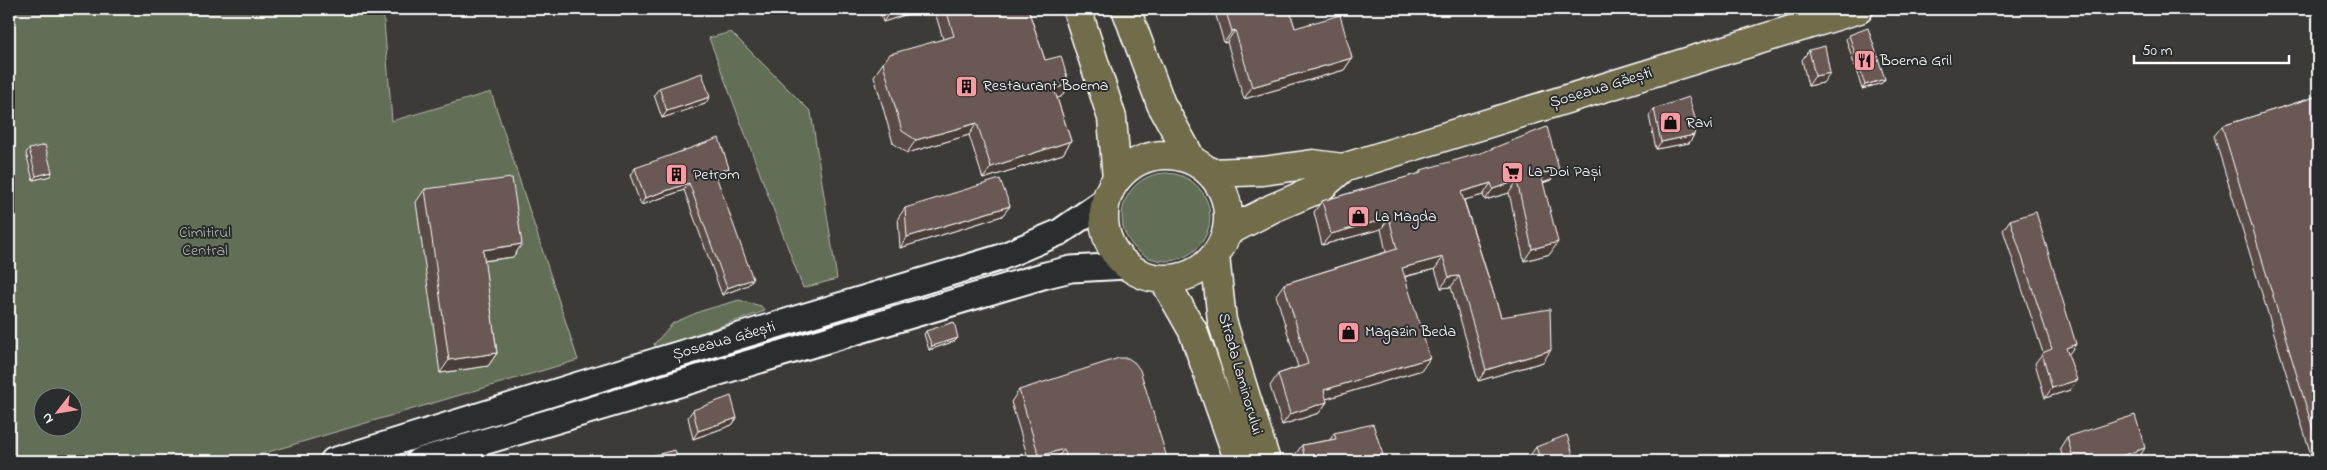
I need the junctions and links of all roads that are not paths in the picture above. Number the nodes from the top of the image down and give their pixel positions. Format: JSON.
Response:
{"nodes":[{"id":1,"x":1077,"y":9,"type":"edge"},
{"id":2,"x":1126,"y":9,"type":"edge"},
{"id":3,"x":1859,"y":9,"type":"edge"},
{"id":4,"x":1201,"y":166,"type":"junction"},
{"id":5,"x":1343,"y":168,"type":"junction"},
{"id":6,"x":1111,"y":189,"type":"junction"},
{"id":7,"x":1227,"y":232,"type":"junction"},
{"id":8,"x":1216,"y":256,"type":"junction"},
{"id":9,"x":1127,"y":266,"type":"junction"},
{"id":10,"x":1164,"y":280,"type":"junction"},
{"id":11,"x":800,"y":318,"type":"junction"},
{"id":12,"x":807,"y":345,"type":"junction"},
{"id":13,"x":640,"y":366,"type":"junction"},
{"id":14,"x":647,"y":392,"type":"junction"},
{"id":15,"x":333,"y":461,"type":"edge"},
{"id":16,"x":420,"y":461,"type":"edge"},
{"id":17,"x":1238,"y":461,"type":"edge"},
{"id":18,"x":1266,"y":461,"type":"edge"}],
"edges":[{"from":1,"to":6,"type":"main road"},
{"from":2,"to":4,"type":"main road"},
{"from":3,"to":5,"type":"main road","name":"Șoseaua Găești"},
{"from":4,"to":5,"type":"main road"},
{"from":4,"to":6,"type":"main road"},
{"from":4,"to":7,"type":"main road"},
{"from":5,"to":7,"type":"main road"},
{"from":6,"to":9,"type":"main road"},
{"from":6,"to":11,"type":"main road","name":"Șoseaua Găești"},
{"from":7,"to":8,"type":"main road"},
{"from":8,"to":10,"type":"main road"},
{"from":8,"to":18,"type":"main road","name":"Strada Laminorului"},
{"from":9,"to":10,"type":"main road"},
{"from":9,"to":12,"type":"main road","name":"Șoseaua Găești"},
{"from":10,"to":17,"type":"main road","name":"Strada Laminorului"},
{"from":11,"to":12,"type":"main road"},
{"from":11,"to":13,"type":"main road","name":"Șoseaua Găești"},
{"from":12,"to":14,"type":"main road","name":"Șoseaua Găești"},
{"from":13,"to":14,"type":"main road"},
{"from":13,"to":15,"type":"main road","name":"Șoseaua Găești"},
{"from":14,"to":16,"type":"main road","name":"Șoseaua Găești"}]}
